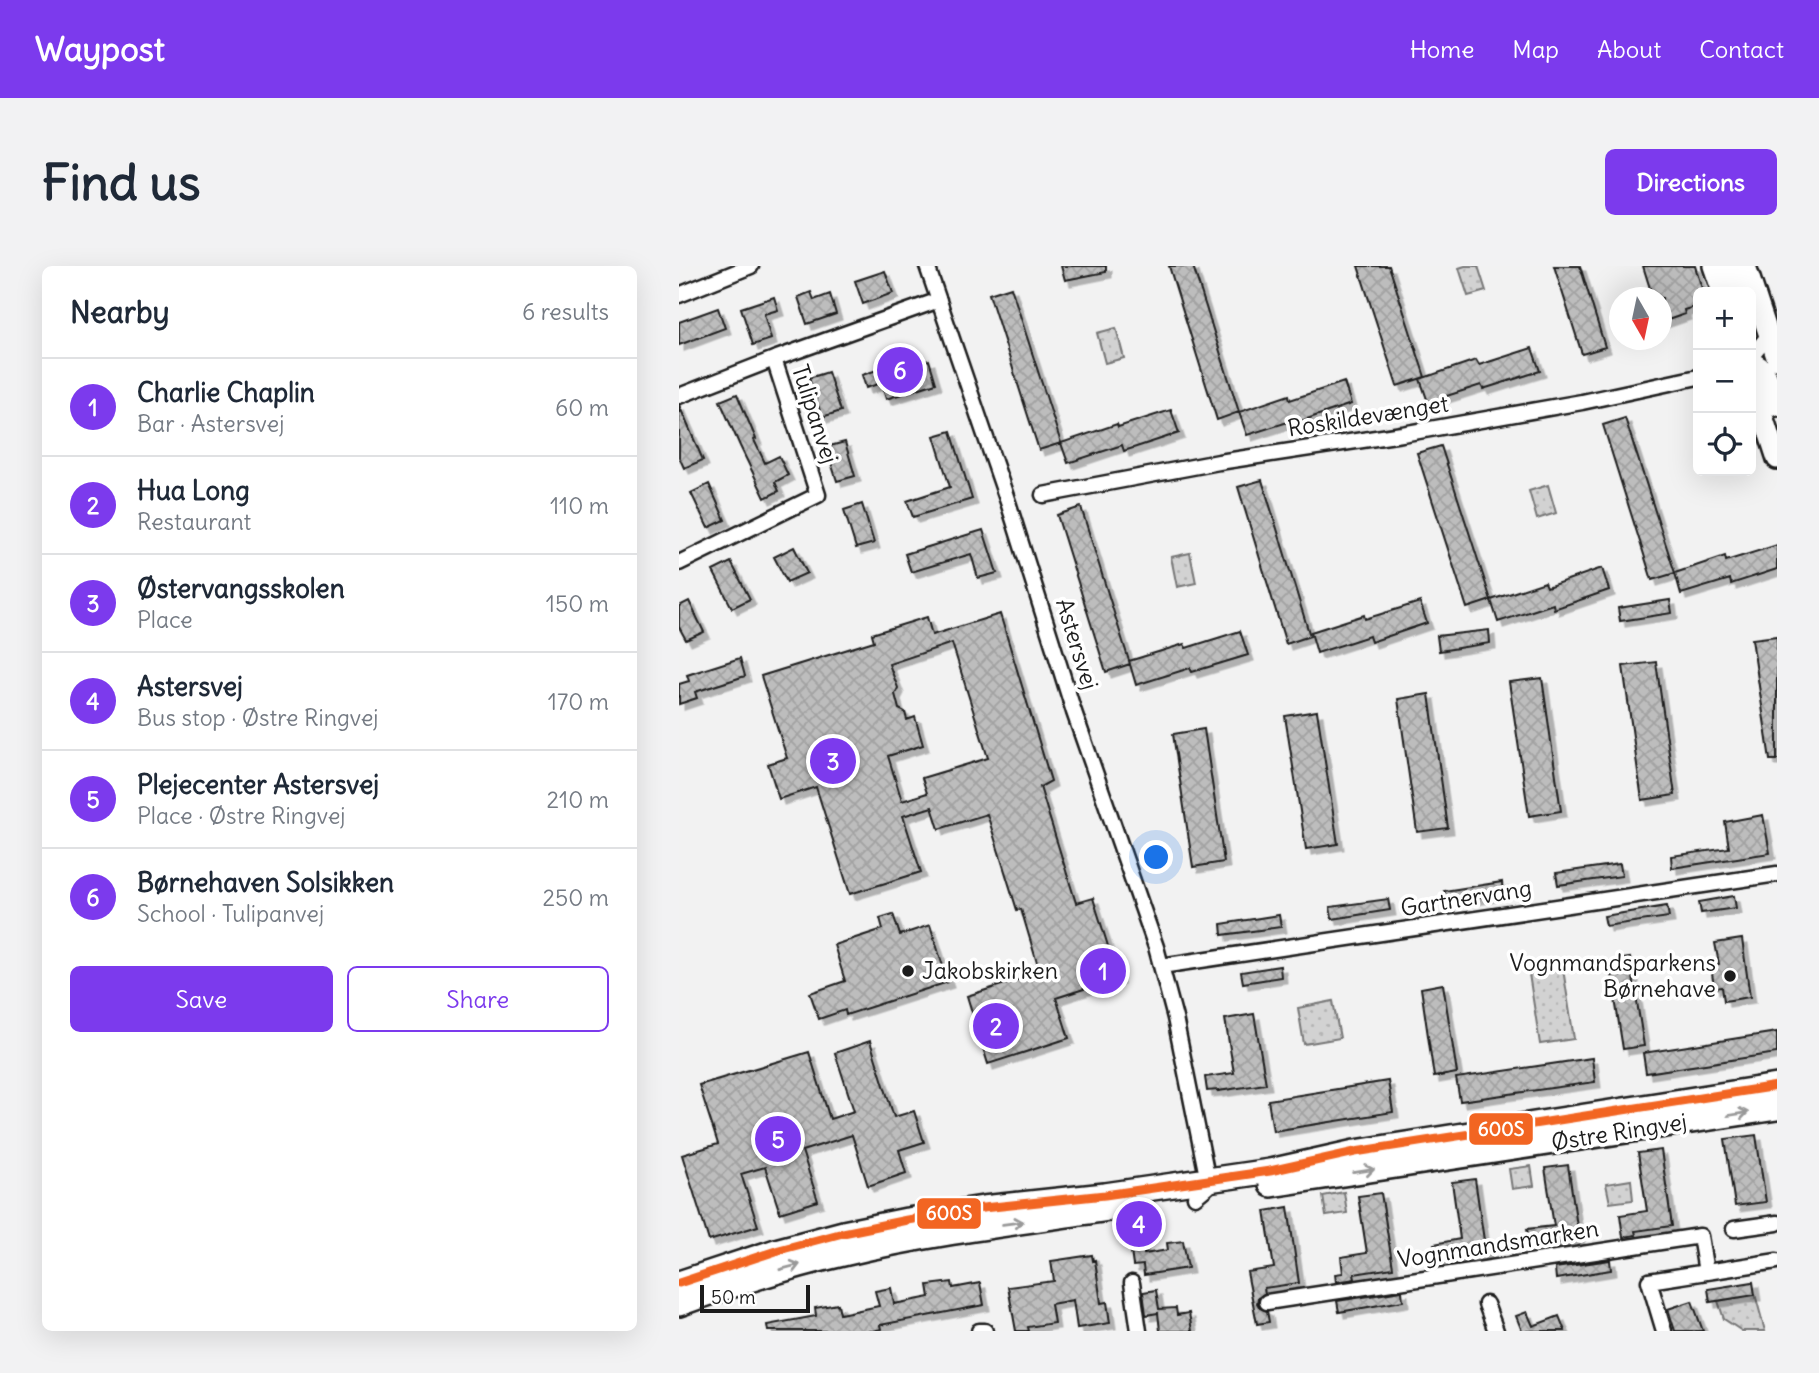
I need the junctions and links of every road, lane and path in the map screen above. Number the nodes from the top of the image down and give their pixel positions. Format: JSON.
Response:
{"nodes":[{"id":1,"x":751,"y":266,"type":"edge"},
{"id":2,"x":927,"y":266,"type":"edge"},
{"id":3,"x":1713,"y":266,"type":"edge"},
{"id":4,"x":1729,"y":266,"type":"edge"},
{"id":5,"x":1746,"y":266,"type":"edge"},
{"id":6,"x":1719,"y":287,"type":"edge"},
{"id":7,"x":1735,"y":287,"type":"edge"},
{"id":8,"x":679,"y":295,"type":"edge"},
{"id":9,"x":939,"y":300,"type":"junction"},
{"id":10,"x":1765,"y":332,"type":"edge"},
{"id":11,"x":1756,"y":350,"type":"edge"},
{"id":12,"x":774,"y":359,"type":"junction"},
{"id":13,"x":1777,"y":360,"type":"edge"},
{"id":14,"x":1756,"y":363,"type":"edge"},
{"id":15,"x":1693,"y":378,"type":"edge"},
{"id":16,"x":1756,"y":394,"type":"edge"},
{"id":17,"x":679,"y":396,"type":"edge"},
{"id":18,"x":1777,"y":406,"type":"edge"},
{"id":19,"x":1777,"y":459,"type":"edge"},
{"id":20,"x":1043,"y":495,"type":"dead end"},
{"id":21,"x":679,"y":563,"type":"edge"},
{"id":22,"x":1777,"y":874,"type":"edge"},
{"id":23,"x":1161,"y":966,"type":"junction"},
{"id":24,"x":1777,"y":1086,"type":"edge"},
{"id":25,"x":1777,"y":1108,"type":"edge"},
{"id":26,"x":1202,"y":1189,"type":"junction"},
{"id":27,"x":1777,"y":1223,"type":"edge"},
{"id":28,"x":1734,"y":1229,"type":"dead end"},
{"id":29,"x":1777,"y":1261,"type":"edge"},
{"id":30,"x":1706,"y":1272,"type":"junction"},
{"id":31,"x":679,"y":1283,"type":"edge"},
{"id":32,"x":1132,"y":1283,"type":"dead end"},
{"id":33,"x":1267,"y":1302,"type":"dead end"},
{"id":34,"x":679,"y":1304,"type":"edge"},
{"id":35,"x":1486,"y":1304,"type":"dead end"},
{"id":36,"x":979,"y":1331,"type":"edge"},
{"id":37,"x":985,"y":1331,"type":"edge"},
{"id":38,"x":1139,"y":1331,"type":"edge"},
{"id":39,"x":1496,"y":1331,"type":"edge"},
{"id":40,"x":1664,"y":1331,"type":"edge"}],
"edges":[{"from":1,"to":8,"type":"street"},
{"from":2,"to":9,"type":"street","name":"Astersvej"},
{"from":3,"to":6,"type":"street"},
{"from":4,"to":7,"type":"street"},
{"from":5,"to":10,"type":"street"},
{"from":9,"to":12,"type":"street","name":"Tulipanvej"},
{"from":9,"to":23,"type":"street","name":"Astersvej"},
{"from":10,"to":11,"type":"street"},
{"from":10,"to":13,"type":"street"},
{"from":12,"to":17,"type":"street","name":"Tulipanvej"},
{"from":12,"to":21,"type":"street","name":"Tulipanvej"},
{"from":14,"to":18,"type":"street"},
{"from":15,"to":20,"type":"street","name":"Roskildevænget"},
{"from":16,"to":19,"type":"street"},
{"from":22,"to":23,"type":"street","name":"Gartnervang"},
{"from":23,"to":26,"type":"street","name":"Astersvej"},
{"from":24,"to":26,"type":"main road","name":"Østre Ringvej"},
{"from":26,"to":25,"type":"main road","name":"Østre Ringvej","one_way":true},
{"from":26,"to":31,"type":"main road","name":"Østre Ringvej"},
{"from":34,"to":26,"type":"main road","name":"Østre Ringvej","one_way":true},
{"from":27,"to":28,"type":"street"},
{"from":29,"to":30,"type":"street"},
{"from":30,"to":33,"type":"street","name":"Vognmandsmarken"},
{"from":30,"to":40,"type":"street"},
{"from":32,"to":38,"type":"street"},
{"from":35,"to":39,"type":"street"},
{"from":36,"to":37,"type":"street"}]}
